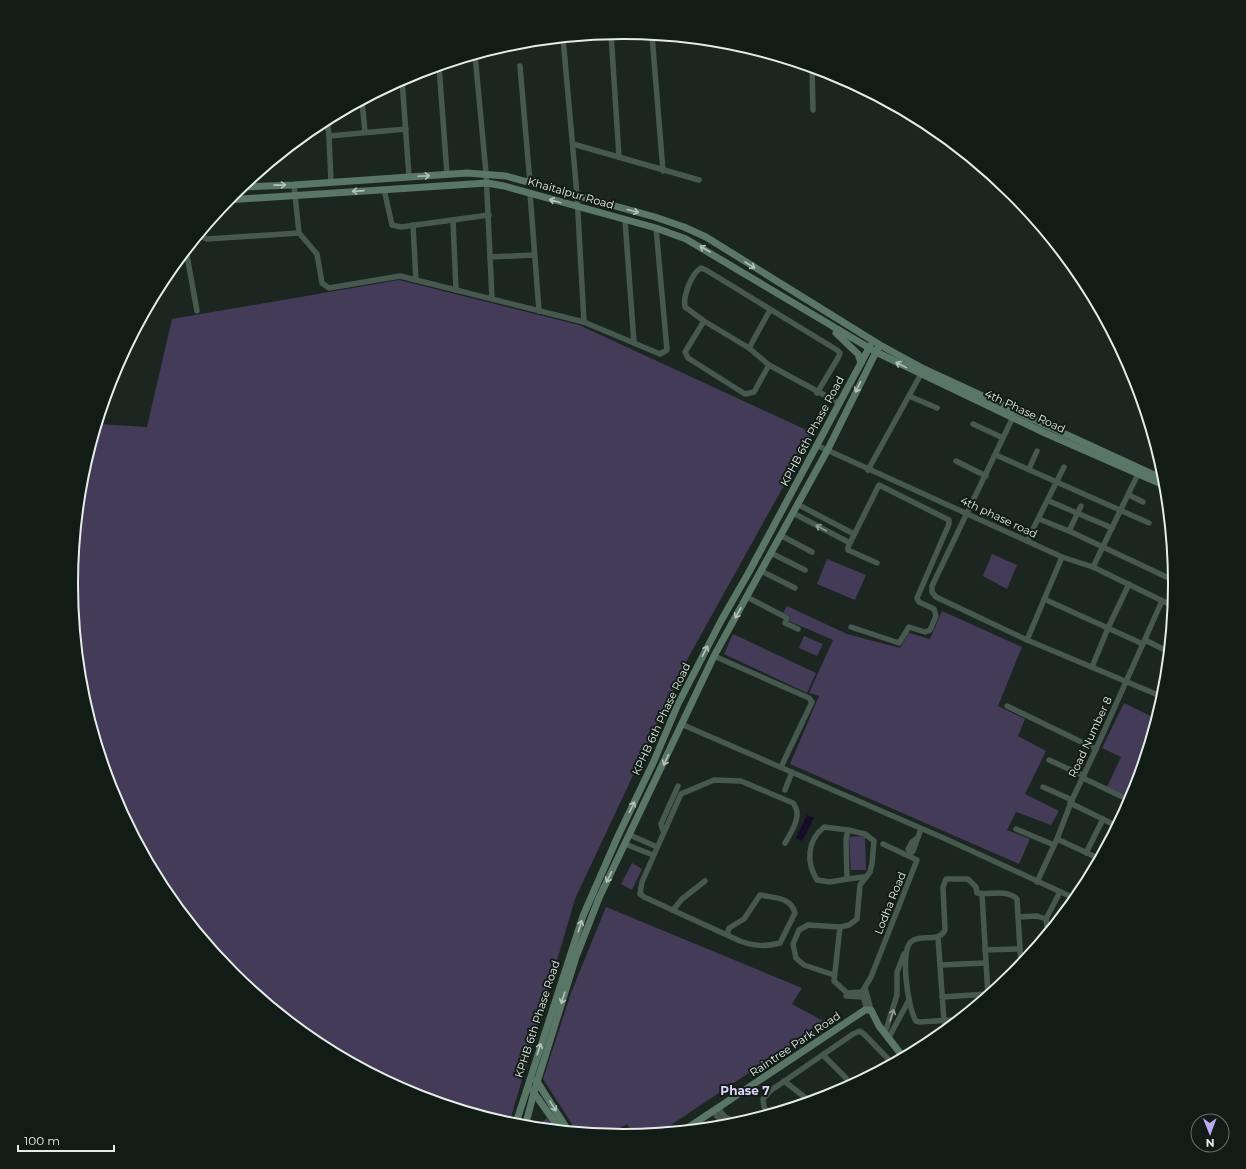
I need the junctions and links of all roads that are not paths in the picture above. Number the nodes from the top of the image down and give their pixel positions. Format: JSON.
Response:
{"nodes":[{"id":1,"x":611,"y":39,"type":"edge"},
{"id":2,"x":652,"y":40,"type":"edge"},
{"id":3,"x":563,"y":43,"type":"edge"},
{"id":4,"x":475,"y":60,"type":"edge"},
{"id":5,"x":520,"y":66,"type":"dead end"},
{"id":6,"x":438,"y":72,"type":"edge"},
{"id":7,"x":812,"y":73,"type":"edge"},
{"id":8,"x":403,"y":86,"type":"edge"},
{"id":9,"x":362,"y":105,"type":"edge"},
{"id":10,"x":813,"y":110,"type":"dead end"},
{"id":11,"x":327,"y":126,"type":"edge"},
{"id":12,"x":406,"y":129,"type":"junction"},
{"id":13,"x":365,"y":132,"type":"junction"},
{"id":14,"x":328,"y":136,"type":"junction"},
{"id":15,"x":572,"y":144,"type":"junction"},
{"id":16,"x":619,"y":157,"type":"junction"},
{"id":17,"x":663,"y":171,"type":"junction"},
{"id":18,"x":486,"y":173,"type":"junction"},
{"id":19,"x":447,"y":174,"type":"junction"},
{"id":20,"x":409,"y":177,"type":"junction"},
{"id":21,"x":699,"y":180,"type":"dead end"},
{"id":22,"x":254,"y":182,"type":"edge"},
{"id":23,"x":331,"y":182,"type":"junction"},
{"id":24,"x":487,"y":183,"type":"junction"},
{"id":25,"x":530,"y":183,"type":"junction"},
{"id":26,"x":294,"y":185,"type":"junction"},
{"id":27,"x":384,"y":189,"type":"junction"},
{"id":28,"x":530,"y":193,"type":"junction"},
{"id":29,"x":295,"y":195,"type":"junction"},
{"id":30,"x":577,"y":195,"type":"junction"},
{"id":31,"x":237,"y":199,"type":"edge"},
{"id":32,"x":578,"y":207,"type":"junction"},
{"id":33,"x":489,"y":215,"type":"junction"},
{"id":34,"x":454,"y":220,"type":"junction"},
{"id":35,"x":625,"y":220,"type":"junction"},
{"id":36,"x":413,"y":225,"type":"junction"},
{"id":37,"x":656,"y":228,"type":"junction"},
{"id":38,"x":299,"y":233,"type":"junction"},
{"id":39,"x":203,"y":237,"type":"edge"},
{"id":40,"x":534,"y":255,"type":"junction"},
{"id":41,"x":187,"y":256,"type":"edge"},
{"id":42,"x":490,"y":257,"type":"junction"},
{"id":43,"x":416,"y":280,"type":"junction"},
{"id":44,"x":456,"y":290,"type":"junction"},
{"id":45,"x":492,"y":298,"type":"junction"},
{"id":46,"x":770,"y":310,"type":"junction"},
{"id":47,"x":197,"y":311,"type":"dead end"},
{"id":48,"x":539,"y":311,"type":"junction"},
{"id":49,"x":704,"y":321,"type":"junction"},
{"id":50,"x":584,"y":322,"type":"junction"},
{"id":51,"x":832,"y":327,"type":"junction"},
{"id":52,"x":874,"y":341,"type":"junction"},
{"id":53,"x":634,"y":343,"type":"junction"},
{"id":54,"x":880,"y":345,"type":"junction"},
{"id":55,"x":749,"y":348,"type":"junction"},
{"id":56,"x":872,"y":350,"type":"junction"},
{"id":57,"x":861,"y":362,"type":"junction"},
{"id":58,"x":769,"y":365,"type":"junction"},
{"id":59,"x":921,"y":374,"type":"junction"},
{"id":60,"x":817,"y":392,"type":"junction"},
{"id":61,"x":909,"y":396,"type":"junction"},
{"id":62,"x":839,"y":403,"type":"junction"},
{"id":63,"x":937,"y":408,"type":"dead end"},
{"id":64,"x":1013,"y":418,"type":"junction"},
{"id":65,"x":973,"y":424,"type":"dead end"},
{"id":66,"x":1003,"y":438,"type":"junction"},
{"id":67,"x":816,"y":445,"type":"junction"},
{"id":68,"x":827,"y":451,"type":"junction"},
{"id":69,"x":1037,"y":452,"type":"dead end"},
{"id":70,"x":996,"y":455,"type":"junction"},
{"id":71,"x":956,"y":461,"type":"dead end"},
{"id":72,"x":1064,"y":467,"type":"dead end"},
{"id":73,"x":1029,"y":469,"type":"junction"},
{"id":74,"x":868,"y":470,"type":"junction"},
{"id":75,"x":1138,"y":474,"type":"junction"},
{"id":76,"x":986,"y":476,"type":"junction"},
{"id":77,"x":1158,"y":477,"type":"edge"},
{"id":78,"x":1058,"y":481,"type":"junction"},
{"id":79,"x":1159,"y":483,"type":"edge"},
{"id":80,"x":1128,"y":495,"type":"junction"},
{"id":81,"x":1049,"y":501,"type":"junction"},
{"id":82,"x":1143,"y":502,"type":"dead end"},
{"id":83,"x":797,"y":504,"type":"junction"},
{"id":84,"x":1081,"y":506,"type":"dead end"},
{"id":85,"x":1120,"y":512,"type":"junction"},
{"id":86,"x":793,"y":513,"type":"junction"},
{"id":87,"x":1078,"y":513,"type":"junction"},
{"id":88,"x":968,"y":514,"type":"junction"},
{"id":89,"x":1039,"y":519,"type":"junction"},
{"id":90,"x":1149,"y":523,"type":"dead end"},
{"id":91,"x":1112,"y":528,"type":"junction"},
{"id":92,"x":1069,"y":531,"type":"junction"},
{"id":93,"x":854,"y":534,"type":"junction"},
{"id":94,"x":780,"y":536,"type":"junction"},
{"id":95,"x":1027,"y":541,"type":"junction"},
{"id":96,"x":850,"y":543,"type":"junction"},
{"id":97,"x":1103,"y":547,"type":"junction"},
{"id":98,"x":812,"y":552,"type":"dead end"},
{"id":99,"x":771,"y":553,"type":"junction"},
{"id":100,"x":1062,"y":557,"type":"junction"},
{"id":101,"x":877,"y":563,"type":"dead end"},
{"id":102,"x":1093,"y":568,"type":"junction"},
{"id":103,"x":805,"y":570,"type":"dead end"},
{"id":104,"x":761,"y":571,"type":"junction"},
{"id":105,"x":1168,"y":579,"type":"edge"},
{"id":106,"x":1129,"y":584,"type":"junction"},
{"id":107,"x":795,"y":588,"type":"dead end"},
{"id":108,"x":747,"y":597,"type":"junction"},
{"id":109,"x":1044,"y":599,"type":"junction"},
{"id":110,"x":1162,"y":601,"type":"junction"},
{"id":111,"x":1167,"y":603,"type":"edge"},
{"id":112,"x":851,"y":627,"type":"dead end"},
{"id":113,"x":1108,"y":628,"type":"junction"},
{"id":114,"x":798,"y":629,"type":"dead end"},
{"id":115,"x":1027,"y":640,"type":"junction"},
{"id":116,"x":1144,"y":642,"type":"junction"},
{"id":117,"x":1164,"y":650,"type":"edge"},
{"id":118,"x":714,"y":656,"type":"junction"},
{"id":119,"x":1092,"y":667,"type":"junction"},
{"id":120,"x":1126,"y":682,"type":"junction"},
{"id":121,"x":1157,"y":695,"type":"edge"},
{"id":122,"x":1007,"y":706,"type":"dead end"},
{"id":123,"x":681,"y":724,"type":"junction"},
{"id":124,"x":1096,"y":749,"type":"junction"},
{"id":125,"x":1048,"y":760,"type":"dead end"},
{"id":126,"x":781,"y":767,"type":"junction"},
{"id":127,"x":792,"y":772,"type":"junction"},
{"id":128,"x":1083,"y":777,"type":"junction"},
{"id":129,"x":678,"y":786,"type":"dead end"},
{"id":130,"x":1043,"y":787,"type":"dead end"},
{"id":131,"x":785,"y":790,"type":"dead end"},
{"id":132,"x":1125,"y":798,"type":"edge"},
{"id":133,"x":1071,"y":802,"type":"junction"},
{"id":134,"x":1103,"y":819,"type":"junction"},
{"id":135,"x":1113,"y":824,"type":"edge"},
{"id":136,"x":921,"y":829,"type":"junction"},
{"id":137,"x":848,"y":830,"type":"junction"},
{"id":138,"x":1016,"y":830,"type":"dead end"},
{"id":139,"x":663,"y":831,"type":"junction"},
{"id":140,"x":630,"y":835,"type":"junction"},
{"id":141,"x":1057,"y":839,"type":"junction"},
{"id":142,"x":786,"y":843,"type":"dead end"},
{"id":143,"x":625,"y":844,"type":"junction"},
{"id":144,"x":883,"y":844,"type":"dead end"},
{"id":145,"x":1054,"y":845,"type":"junction"},
{"id":146,"x":657,"y":847,"type":"junction"},
{"id":147,"x":1086,"y":853,"type":"junction"},
{"id":148,"x":909,"y":854,"type":"junction"},
{"id":149,"x":652,"y":855,"type":"junction"},
{"id":150,"x":1095,"y":857,"type":"edge"},
{"id":151,"x":864,"y":877,"type":"junction"},
{"id":152,"x":847,"y":879,"type":"junction"},
{"id":153,"x":706,"y":881,"type":"dead end"},
{"id":154,"x":1037,"y":882,"type":"junction"},
{"id":155,"x":1060,"y":892,"type":"junction"},
{"id":156,"x":982,"y":894,"type":"junction"},
{"id":157,"x":596,"y":896,"type":"junction"},
{"id":158,"x":1071,"y":897,"type":"edge"},
{"id":159,"x":672,"y":910,"type":"junction"},
{"id":160,"x":1018,"y":917,"type":"junction"},
{"id":161,"x":1046,"y":919,"type":"junction"},
{"id":162,"x":840,"y":927,"type":"junction"},
{"id":163,"x":1047,"y":927,"type":"edge"},
{"id":164,"x":727,"y":935,"type":"junction"},
{"id":165,"x":938,"y":937,"type":"junction"},
{"id":166,"x":1020,"y":949,"type":"junction"},
{"id":167,"x":906,"y":950,"type":"junction"},
{"id":168,"x":985,"y":950,"type":"junction"},
{"id":169,"x":1021,"y":958,"type":"edge"},
{"id":170,"x":985,"y":963,"type":"junction"},
{"id":171,"x":940,"y":966,"type":"junction"},
{"id":172,"x":834,"y":975,"type":"junction"},
{"id":173,"x":988,"y":991,"type":"edge"},
{"id":174,"x":864,"y":994,"type":"junction"},
{"id":175,"x":897,"y":995,"type":"junction"},
{"id":176,"x":983,"y":995,"type":"edge"},
{"id":177,"x":846,"y":996,"type":"dead end"},
{"id":178,"x":942,"y":997,"type":"junction"},
{"id":179,"x":909,"y":1000,"type":"junction"},
{"id":180,"x":867,"y":1010,"type":"junction"},
{"id":181,"x":902,"y":1010,"type":"junction"},
{"id":182,"x":951,"y":1020,"type":"edge"},
{"id":183,"x":944,"y":1021,"type":"junction"},
{"id":184,"x":887,"y":1036,"type":"junction"},
{"id":185,"x":901,"y":1054,"type":"edge"},
{"id":186,"x":823,"y":1056,"type":"junction"},
{"id":187,"x":889,"y":1060,"type":"edge"},
{"id":188,"x":531,"y":1074,"type":"junction"},
{"id":189,"x":846,"y":1078,"type":"dead end"},
{"id":190,"x":537,"y":1081,"type":"junction"},
{"id":191,"x":784,"y":1081,"type":"junction"},
{"id":192,"x":527,"y":1084,"type":"junction"},
{"id":193,"x":534,"y":1092,"type":"junction"},
{"id":194,"x":806,"y":1098,"type":"edge"},
{"id":195,"x":716,"y":1109,"type":"junction"},
{"id":196,"x":766,"y":1110,"type":"edge"},
{"id":197,"x":517,"y":1120,"type":"edge"},
{"id":198,"x":731,"y":1120,"type":"edge"},
{"id":199,"x":526,"y":1121,"type":"edge"},
{"id":200,"x":722,"y":1121,"type":"edge"},
{"id":201,"x":692,"y":1125,"type":"edge"},
{"id":202,"x":557,"y":1126,"type":"edge"},
{"id":203,"x":566,"y":1127,"type":"edge"}],
"edges":[{"from":1,"to":16,"type":"street"},
{"from":2,"to":17,"type":"street"},
{"from":3,"to":15,"type":"street"},
{"from":4,"to":18,"type":"street"},
{"from":5,"to":25,"type":"street"},
{"from":6,"to":19,"type":"street"},
{"from":7,"to":10,"type":"street"},
{"from":8,"to":12,"type":"street"},
{"from":9,"to":13,"type":"street"},
{"from":11,"to":14,"type":"street"},
{"from":12,"to":13,"type":"street"},
{"from":12,"to":20,"type":"street"},
{"from":13,"to":14,"type":"street"},
{"from":14,"to":23,"type":"street"},
{"from":15,"to":16,"type":"street"},
{"from":15,"to":30,"type":"street"},
{"from":16,"to":17,"type":"street"},
{"from":17,"to":21,"type":"street"},
{"from":18,"to":19,"type":"street","name":"Khaitalpur Road"},
{"from":18,"to":24,"type":"street"},
{"from":18,"to":25,"type":"street","name":"Khaitalpur Road"},
{"from":20,"to":19,"type":"street","name":"Khaitalpur Road","one_way":true},
{"from":20,"to":23,"type":"street","name":"Khaitalpur Road"},
{"from":22,"to":26,"type":"street","name":"Khaitalpur Road","one_way":true},
{"from":23,"to":26,"type":"street","name":"Khaitalpur Road"},
{"from":24,"to":27,"type":"street","name":"Khaitalpur Road"},
{"from":24,"to":28,"type":"street","name":"Khaitalpur Road"},
{"from":24,"to":33,"type":"street"},
{"from":25,"to":30,"type":"street","name":"Khaitalpur Road"},
{"from":26,"to":29,"type":"street"},
{"from":27,"to":29,"type":"street","name":"Khaitalpur Road","one_way":true},
{"from":27,"to":36,"type":"street"},
{"from":32,"to":28,"type":"street","name":"Khaitalpur Road","one_way":true},
{"from":28,"to":40,"type":"street"},
{"from":29,"to":31,"type":"street","name":"Khaitalpur Road"},
{"from":29,"to":38,"type":"street"},
{"from":30,"to":32,"type":"street"},
{"from":30,"to":52,"type":"street","name":"Khaitalpur Road","one_way":true},
{"from":32,"to":35,"type":"street","name":"Khaitalpur Road"},
{"from":32,"to":50,"type":"street"},
{"from":33,"to":34,"type":"street"},
{"from":33,"to":42,"type":"street"},
{"from":34,"to":36,"type":"street"},
{"from":34,"to":44,"type":"street"},
{"from":35,"to":37,"type":"street","name":"Khaitalpur Road"},
{"from":35,"to":53,"type":"street"},
{"from":36,"to":43,"type":"street"},
{"from":51,"to":37,"type":"street","name":"Khaitalpur Road","one_way":true},
{"from":37,"to":53,"type":"street"},
{"from":38,"to":39,"type":"street"},
{"from":38,"to":43,"type":"street"},
{"from":40,"to":42,"type":"street"},
{"from":40,"to":48,"type":"street"},
{"from":41,"to":47,"type":"street"},
{"from":42,"to":45,"type":"street"},
{"from":43,"to":44,"type":"street"},
{"from":44,"to":45,"type":"street"},
{"from":45,"to":48,"type":"street"},
{"from":46,"to":49,"type":"street"},
{"from":46,"to":55,"type":"street"},
{"from":46,"to":60,"type":"street"},
{"from":48,"to":50,"type":"street"},
{"from":49,"to":55,"type":"street"},
{"from":49,"to":58,"type":"street"},
{"from":50,"to":53,"type":"street"},
{"from":51,"to":56,"type":"street","name":"Khaitalpur Road"},
{"from":51,"to":57,"type":"street"},
{"from":52,"to":54,"type":"street","name":"Khaitalpur Road"},
{"from":52,"to":56,"type":"street","name":"KPHB 6th Phase Road"},
{"from":54,"to":56,"type":"street"},
{"from":54,"to":77,"type":"street","name":"4th Phase Road"},
{"from":55,"to":58,"type":"street"},
{"from":56,"to":57,"type":"street","name":"KPHB 6th Phase Road"},
{"from":59,"to":56,"type":"street","name":"4th Phase Road","one_way":true},
{"from":56,"to":68,"type":"street","name":"KPHB 6th Phase Road","one_way":true},
{"from":57,"to":62,"type":"street","name":"KPHB 6th Phase Road"},
{"from":58,"to":60,"type":"street"},
{"from":59,"to":61,"type":"street"},
{"from":59,"to":64,"type":"street","name":"4th Phase Road"},
{"from":60,"to":62,"type":"street"},
{"from":61,"to":63,"type":"street"},
{"from":61,"to":74,"type":"street"},
{"from":62,"to":67,"type":"street","name":"KPHB 6th Phase Road"},
{"from":64,"to":66,"type":"street"},
{"from":64,"to":75,"type":"street","name":"4th Phase Road"},
{"from":65,"to":66,"type":"street"},
{"from":66,"to":70,"type":"street"},
{"from":67,"to":68,"type":"street","name":"4th phase road"},
{"from":157,"to":67,"type":"street","name":"KPHB 6th Phase Road","one_way":true},
{"from":68,"to":74,"type":"street","name":"4th phase road"},
{"from":68,"to":83,"type":"street","name":"KPHB 6th Phase Road"},
{"from":69,"to":73,"type":"street"},
{"from":70,"to":73,"type":"street"},
{"from":70,"to":76,"type":"street"},
{"from":71,"to":76,"type":"street"},
{"from":72,"to":78,"type":"street"},
{"from":73,"to":78,"type":"street"},
{"from":74,"to":88,"type":"street","name":"4th phase road"},
{"from":75,"to":79,"type":"street","name":"4th Phase Road"},
{"from":75,"to":80,"type":"street"},
{"from":76,"to":88,"type":"street"},
{"from":78,"to":81,"type":"street"},
{"from":78,"to":85,"type":"street"},
{"from":80,"to":82,"type":"street"},
{"from":80,"to":85,"type":"street"},
{"from":81,"to":87,"type":"street"},
{"from":81,"to":89,"type":"street"},
{"from":83,"to":86,"type":"street","name":"KPHB 6th Phase Road"},
{"from":83,"to":93,"type":"street"},
{"from":84,"to":87,"type":"street"},
{"from":85,"to":90,"type":"street"},
{"from":85,"to":91,"type":"street"},
{"from":86,"to":94,"type":"street","name":"KPHB 6th Phase Road"},
{"from":96,"to":86,"type":"street","one_way":true},
{"from":87,"to":91,"type":"street"},
{"from":87,"to":92,"type":"street"},
{"from":88,"to":95,"type":"street","name":"4th phase road"},
{"from":88,"to":115,"type":"street"},
{"from":89,"to":92,"type":"street"},
{"from":89,"to":95,"type":"street"},
{"from":91,"to":97,"type":"street"},
{"from":92,"to":97,"type":"street"},
{"from":93,"to":96,"type":"street"},
{"from":93,"to":112,"type":"street"},
{"from":94,"to":98,"type":"street"},
{"from":94,"to":99,"type":"street","name":"KPHB 6th Phase Road"},
{"from":95,"to":100,"type":"street","name":"4th phase road"},
{"from":96,"to":101,"type":"street"},
{"from":97,"to":102,"type":"street"},
{"from":97,"to":105,"type":"street"},
{"from":99,"to":103,"type":"street"},
{"from":99,"to":104,"type":"street","name":"KPHB 6th Phase Road"},
{"from":100,"to":102,"type":"street","name":"4th phase road"},
{"from":100,"to":109,"type":"street"},
{"from":102,"to":106,"type":"street","name":"4th phase road"},
{"from":104,"to":107,"type":"street"},
{"from":104,"to":108,"type":"street","name":"KPHB 6th Phase Road"},
{"from":106,"to":110,"type":"street","name":"4th phase road"},
{"from":106,"to":113,"type":"street"},
{"from":108,"to":114,"type":"street"},
{"from":108,"to":118,"type":"street","name":"KPHB 6th Phase Road","one_way":true},
{"from":109,"to":113,"type":"street"},
{"from":109,"to":115,"type":"street"},
{"from":110,"to":111,"type":"street","name":"4th phase road"},
{"from":110,"to":116,"type":"street","name":"Road Number 8"},
{"from":113,"to":116,"type":"street"},
{"from":113,"to":119,"type":"street"},
{"from":115,"to":119,"type":"street"},
{"from":116,"to":117,"type":"street"},
{"from":116,"to":120,"type":"street","name":"Road Number 8"},
{"from":118,"to":123,"type":"street","name":"KPHB 6th Phase Road"},
{"from":118,"to":126,"type":"street"},
{"from":119,"to":120,"type":"street"},
{"from":120,"to":121,"type":"street"},
{"from":120,"to":124,"type":"street","name":"Road Number 8"},
{"from":122,"to":124,"type":"street"},
{"from":123,"to":126,"type":"street"},
{"from":123,"to":140,"type":"street","name":"KPHB 6th Phase Road","one_way":true},
{"from":124,"to":128,"type":"street","name":"Road Number 8"},
{"from":125,"to":128,"type":"street"},
{"from":126,"to":127,"type":"street"},
{"from":127,"to":131,"type":"street"},
{"from":127,"to":136,"type":"street"},
{"from":128,"to":132,"type":"street"},
{"from":128,"to":133,"type":"street","name":"Road Number 8"},
{"from":129,"to":139,"type":"street"},
{"from":130,"to":133,"type":"street"},
{"from":133,"to":134,"type":"street"},
{"from":133,"to":141,"type":"street","name":"Road Number 8"},
{"from":134,"to":135,"type":"street"},
{"from":134,"to":147,"type":"street"},
{"from":136,"to":148,"type":"street"},
{"from":136,"to":154,"type":"street"},
{"from":137,"to":151,"type":"street"},
{"from":137,"to":152,"type":"street"},
{"from":137,"to":152,"type":"street"},
{"from":138,"to":145,"type":"street"},
{"from":139,"to":142,"type":"street"},
{"from":139,"to":146,"type":"street"},
{"from":140,"to":143,"type":"street","name":"KPHB 6th Phase Road"},
{"from":140,"to":146,"type":"street"},
{"from":141,"to":145,"type":"street","name":"Road Number 8"},
{"from":141,"to":147,"type":"street"},
{"from":143,"to":149,"type":"street"},
{"from":143,"to":157,"type":"street","name":"KPHB 6th Phase Road","one_way":true},
{"from":144,"to":148,"type":"street"},
{"from":145,"to":154,"type":"street","name":"Road Number 8"},
{"from":146,"to":149,"type":"street"},
{"from":147,"to":150,"type":"street"},
{"from":148,"to":174,"type":"street","name":"Lodha Road"},
{"from":149,"to":159,"type":"street"},
{"from":151,"to":152,"type":"street"},
{"from":151,"to":162,"type":"street"},
{"from":153,"to":159,"type":"street"},
{"from":154,"to":155,"type":"street"},
{"from":155,"to":158,"type":"street"},
{"from":155,"to":161,"type":"street"},
{"from":156,"to":160,"type":"street"},
{"from":156,"to":165,"type":"street"},
{"from":156,"to":168,"type":"street"},
{"from":188,"to":157,"type":"street","name":"KPHB 6th Phase Road","one_way":true},
{"from":157,"to":190,"type":"street","name":"KPHB 6th Phase Road","one_way":true},
{"from":159,"to":164,"type":"street"},
{"from":160,"to":161,"type":"street"},
{"from":160,"to":166,"type":"street"},
{"from":161,"to":163,"type":"street"},
{"from":162,"to":172,"type":"street"},
{"from":162,"to":172,"type":"street"},
{"from":164,"to":164,"type":"street"},
{"from":165,"to":167,"type":"street"},
{"from":165,"to":171,"type":"street"},
{"from":166,"to":168,"type":"street"},
{"from":166,"to":169,"type":"street"},
{"from":167,"to":175,"type":"street"},
{"from":167,"to":179,"type":"street"},
{"from":168,"to":170,"type":"street"},
{"from":170,"to":171,"type":"street"},
{"from":170,"to":173,"type":"street"},
{"from":171,"to":178,"type":"street"},
{"from":172,"to":174,"type":"street"},
{"from":174,"to":177,"type":"street"},
{"from":174,"to":180,"type":"street"},
{"from":174,"to":180,"type":"street"},
{"from":175,"to":181,"type":"street"},
{"from":184,"to":175,"type":"street","one_way":true},
{"from":176,"to":178,"type":"street"},
{"from":178,"to":183,"type":"street"},
{"from":179,"to":181,"type":"street"},
{"from":179,"to":183,"type":"street"},
{"from":180,"to":184,"type":"street"},
{"from":180,"to":195,"type":"street","name":"Raintree Park Road"},
{"from":181,"to":184,"type":"street"},
{"from":182,"to":183,"type":"street"},
{"from":184,"to":185,"type":"street"},
{"from":186,"to":187,"type":"street"},
{"from":186,"to":189,"type":"street"},
{"from":186,"to":191,"type":"street"},
{"from":188,"to":190,"type":"street"},
{"from":188,"to":192,"type":"street","name":"KPHB 6th Phase Road"},
{"from":190,"to":193,"type":"street","name":"KPHB 6th Phase Road"},
{"from":190,"to":203,"type":"street","name":"KPHB 6th Phase Road","one_way":true},
{"from":191,"to":194,"type":"street"},
{"from":191,"to":196,"type":"street"},
{"from":192,"to":193,"type":"street"},
{"from":192,"to":197,"type":"street","name":"KPHB 6th Phase Road"},
{"from":193,"to":199,"type":"street","name":"KPHB 6th Phase Road"},
{"from":193,"to":202,"type":"street","name":"KPHB 6th Phase Road"},
{"from":195,"to":198,"type":"street"},
{"from":195,"to":200,"type":"street"},
{"from":195,"to":201,"type":"street","name":"Raintree Park Road"}]}
